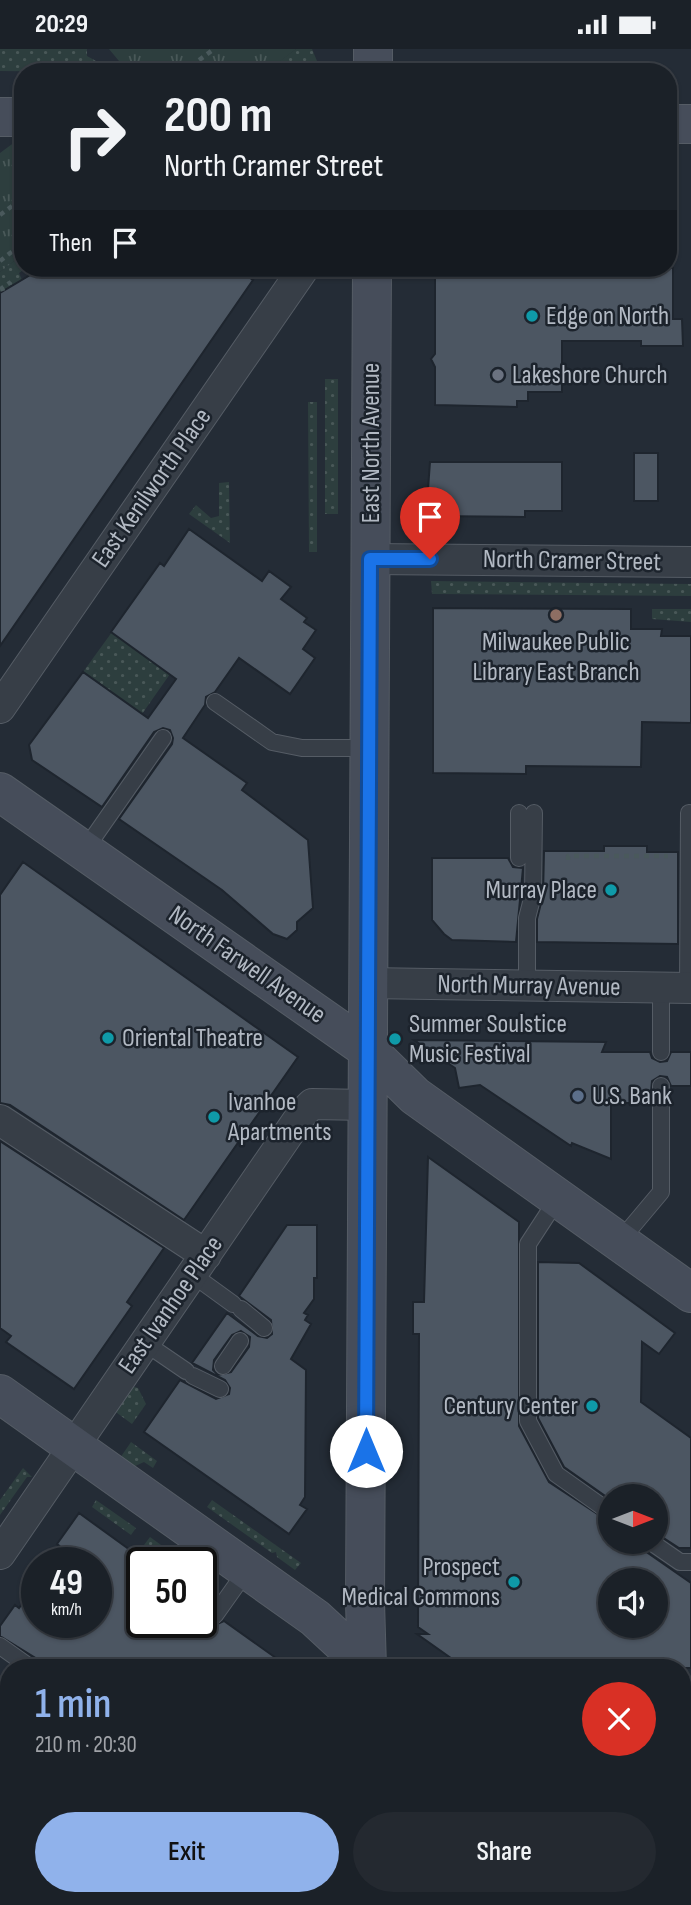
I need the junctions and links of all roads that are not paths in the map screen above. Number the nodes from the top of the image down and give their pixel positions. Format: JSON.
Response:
{"nodes":[{"id":1,"x":298,"y":277,"type":"edge"},
{"id":2,"x":372,"y":277,"type":"edge"},
{"id":3,"x":370,"y":559,"type":"junction"},
{"id":4,"x":691,"y":562,"type":"edge"},
{"id":5,"x":215,"y":702,"type":"dead end"},
{"id":6,"x":0,"y":708,"type":"edge"},
{"id":7,"x":163,"y":738,"type":"dead end"},
{"id":8,"x":369,"y":748,"type":"junction"},
{"id":9,"x":0,"y":792,"type":"edge"},
{"id":10,"x":689,"y":813,"type":"dead end"},
{"id":11,"x":84,"y":852,"type":"junction"},
{"id":12,"x":519,"y":857,"type":"dead end"},
{"id":13,"x":519,"y":896,"type":"dead end"},
{"id":14,"x":527,"y":918,"type":"junction"},
{"id":15,"x":368,"y":983,"type":"junction"},
{"id":16,"x":527,"y":986,"type":"junction"},
{"id":17,"x":680,"y":988,"type":"edge"},
{"id":18,"x":367,"y":1049,"type":"junction"},
{"id":19,"x":660,"y":1052,"type":"dead end"},
{"id":20,"x":661,"y":1086,"type":"dead end"},
{"id":21,"x":367,"y":1105,"type":"junction"},
{"id":22,"x":0,"y":1120,"type":"edge"},
{"id":23,"x":558,"y":1198,"type":"junction"},
{"id":24,"x":619,"y":1242,"type":"junction"},
{"id":25,"x":199,"y":1265,"type":"junction"},
{"id":26,"x":690,"y":1290,"type":"edge"},
{"id":27,"x":241,"y":1309,"type":"junction"},
{"id":28,"x":264,"y":1328,"type":"dead end"},
{"id":29,"x":145,"y":1343,"type":"junction"},
{"id":30,"x":192,"y":1375,"type":"junction"},
{"id":31,"x":220,"y":1389,"type":"dead end"},
{"id":32,"x":0,"y":1394,"type":"edge"},
{"id":33,"x":74,"y":1446,"type":"junction"},
{"id":34,"x":598,"y":1504,"type":"edge"},
{"id":35,"x":668,"y":1553,"type":"edge"},
{"id":36,"x":0,"y":1554,"type":"edge"},
{"id":37,"x":691,"y":1562,"type":"edge"},
{"id":38,"x":247,"y":1570,"type":"junction"},
{"id":39,"x":217,"y":1612,"type":"edge"},
{"id":40,"x":0,"y":1646,"type":"edge"},
{"id":41,"x":18,"y":1659,"type":"edge"},
{"id":42,"x":359,"y":1659,"type":"edge"},
{"id":43,"x":368,"y":1659,"type":"edge"}],
"edges":[{"from":1,"to":6,"type":"street","name":"East Kenilworth Place"},
{"from":2,"to":3,"type":"main road","name":"East North Avenue"},
{"from":3,"to":4,"type":"street","name":"North Cramer Street"},
{"from":3,"to":8,"type":"main road","name":"East North Avenue"},
{"from":5,"to":8,"type":"lane"},
{"from":7,"to":11,"type":"lane"},
{"from":8,"to":15,"type":"main road","name":"East North Avenue"},
{"from":9,"to":11,"type":"main road","name":"North Farwell Avenue"},
{"from":10,"to":17,"type":"lane"},
{"from":11,"to":18,"type":"main road","name":"North Farwell Avenue"},
{"from":12,"to":14,"type":"lane"},
{"from":13,"to":14,"type":"lane"},
{"from":14,"to":16,"type":"lane"},
{"from":15,"to":16,"type":"street","name":"North Murray Avenue"},
{"from":15,"to":18,"type":"main road","name":"East North Avenue"},
{"from":16,"to":17,"type":"street","name":"North Murray Avenue"},
{"from":17,"to":19,"type":"lane"},
{"from":18,"to":21,"type":"main road","name":"East North Avenue"},
{"from":18,"to":23,"type":"main road","name":"North Farwell Avenue"},
{"from":20,"to":24,"type":"lane"},
{"from":21,"to":25,"type":"street","name":"East Ivanhoe Place"},
{"from":21,"to":43,"type":"main road","name":"East North Avenue"},
{"from":22,"to":25,"type":"street"},
{"from":23,"to":24,"type":"main road","name":"North Farwell Avenue"},
{"from":23,"to":34,"type":"lane"},
{"from":24,"to":26,"type":"main road","name":"North Farwell Avenue"},
{"from":25,"to":27,"type":"lane"},
{"from":25,"to":29,"type":"street","name":"East Ivanhoe Place"},
{"from":27,"to":28,"type":"lane"},
{"from":27,"to":30,"type":"lane"},
{"from":29,"to":30,"type":"lane"},
{"from":29,"to":33,"type":"street","name":"East Ivanhoe Place"},
{"from":30,"to":31,"type":"lane"},
{"from":32,"to":33,"type":"main road"},
{"from":33,"to":36,"type":"street","name":"East Ivanhoe Place"},
{"from":33,"to":38,"type":"main road"},
{"from":35,"to":37,"type":"lane"},
{"from":38,"to":39,"type":"lane"},
{"from":38,"to":42,"type":"main road"},
{"from":40,"to":41,"type":"lane"}]}
